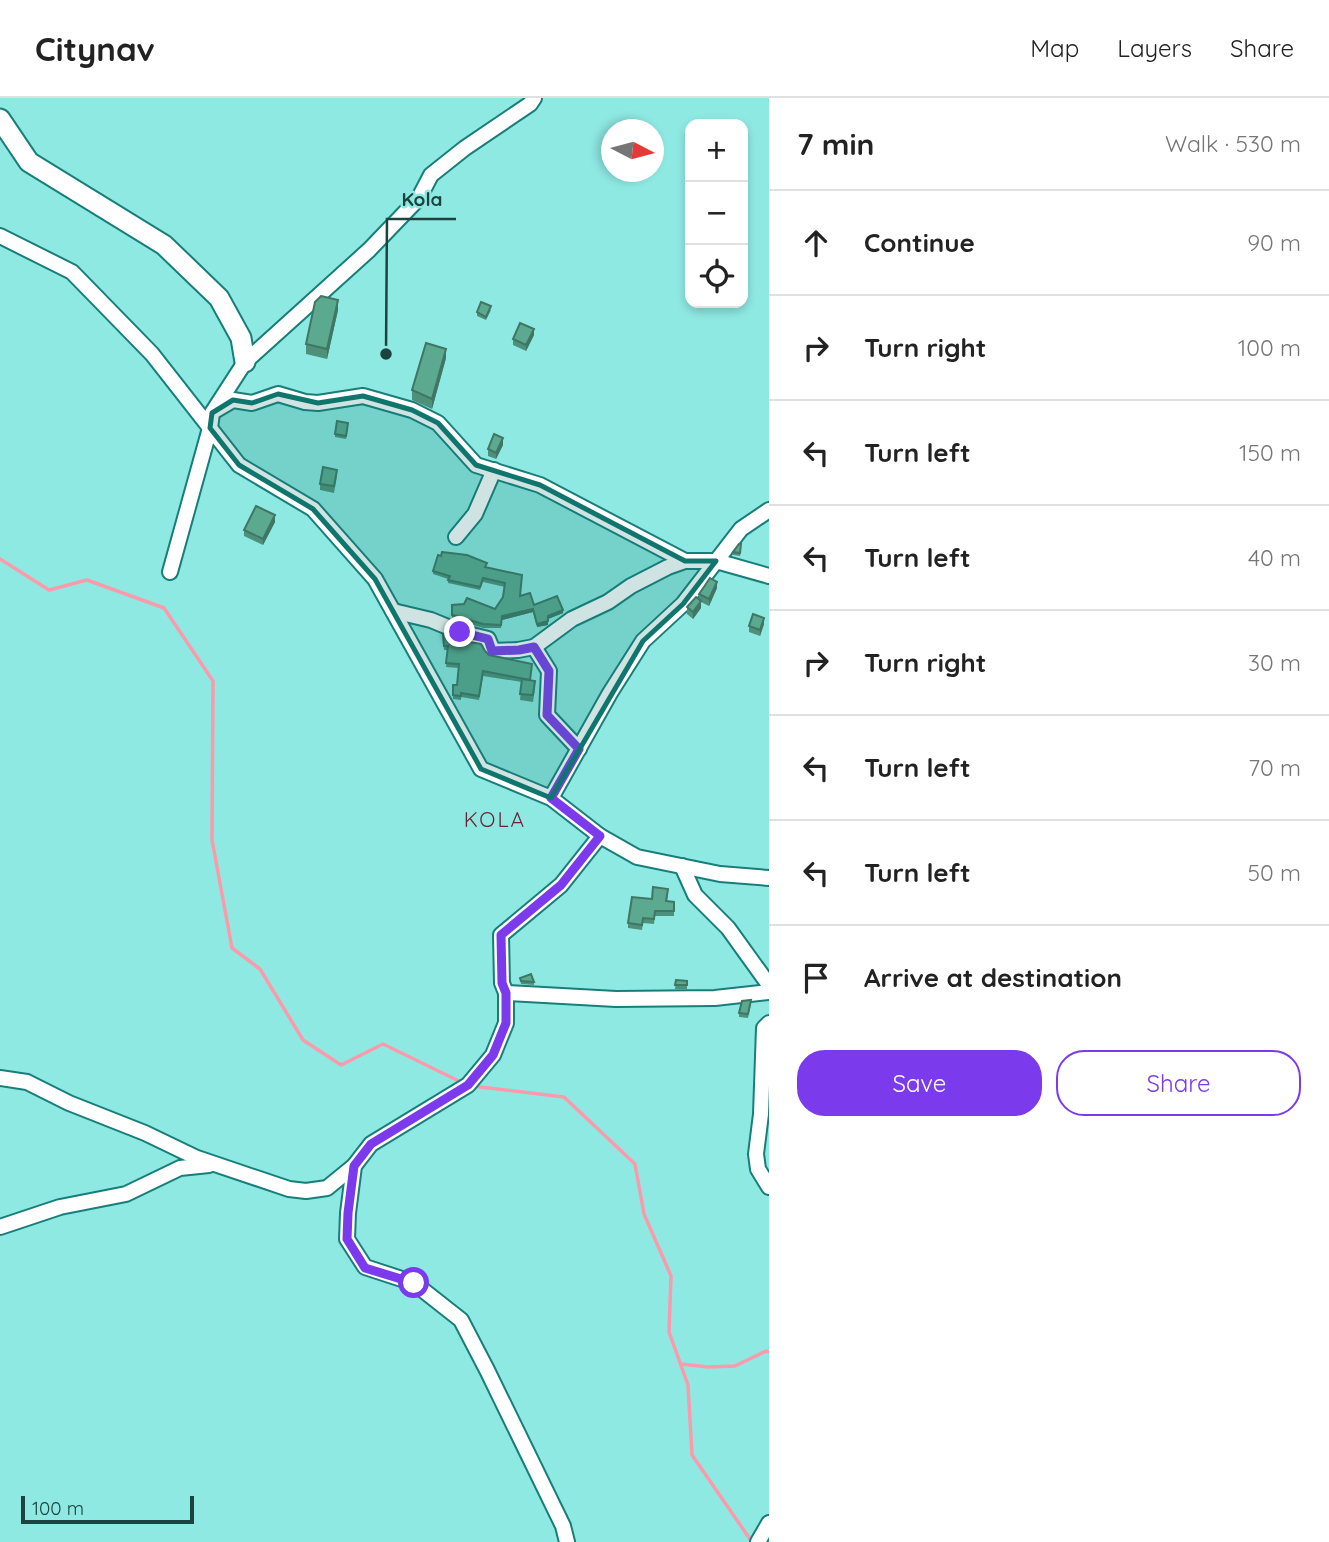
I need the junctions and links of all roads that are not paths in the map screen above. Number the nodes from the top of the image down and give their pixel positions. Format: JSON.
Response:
{"nodes":[{"id":1,"x":534,"y":98,"type":"edge"},
{"id":2,"x":0,"y":119,"type":"edge"},
{"id":3,"x":0,"y":236,"type":"edge"},
{"id":4,"x":245,"y":362,"type":"junction"},
{"id":5,"x":211,"y":420,"type":"junction"},
{"id":6,"x":494,"y":470,"type":"junction"},
{"id":7,"x":769,"y":510,"type":"edge"},
{"id":8,"x":456,"y":537,"type":"dead end"},
{"id":9,"x":685,"y":561,"type":"junction"},
{"id":10,"x":716,"y":561,"type":"junction"},
{"id":11,"x":170,"y":572,"type":"dead end"},
{"id":12,"x":769,"y":576,"type":"edge"},
{"id":13,"x":393,"y":611,"type":"junction"},
{"id":14,"x":534,"y":647,"type":"junction"},
{"id":15,"x":579,"y":749,"type":"junction"},
{"id":16,"x":551,"y":798,"type":"junction"},
{"id":17,"x":600,"y":836,"type":"junction"},
{"id":18,"x":682,"y":866,"type":"junction"},
{"id":19,"x":769,"y":878,"type":"edge"},
{"id":20,"x":769,"y":985,"type":"edge"},
{"id":21,"x":769,"y":992,"type":"edge"},
{"id":22,"x":506,"y":993,"type":"junction"},
{"id":23,"x":769,"y":1023,"type":"edge"},
{"id":24,"x":0,"y":1078,"type":"edge"},
{"id":25,"x":216,"y":1164,"type":"junction"},
{"id":26,"x":354,"y":1166,"type":"junction"},
{"id":27,"x":769,"y":1187,"type":"edge"},
{"id":28,"x":0,"y":1227,"type":"edge"},
{"id":29,"x":769,"y":1523,"type":"edge"},
{"id":30,"x":567,"y":1542,"type":"edge"},
{"id":31,"x":758,"y":1542,"type":"edge"}],
"edges":[{"from":1,"to":4,"type":"street"},
{"from":2,"to":4,"type":"street"},
{"from":3,"to":5,"type":"street"},
{"from":4,"to":5,"type":"street"},
{"from":5,"to":6,"type":"street"},
{"from":5,"to":11,"type":"street"},
{"from":5,"to":13,"type":"street"},
{"from":6,"to":8,"type":"street"},
{"from":6,"to":9,"type":"street"},
{"from":7,"to":10,"type":"street"},
{"from":9,"to":10,"type":"street"},
{"from":9,"to":14,"type":"street"},
{"from":10,"to":12,"type":"street"},
{"from":10,"to":15,"type":"street"},
{"from":13,"to":14,"type":"street"},
{"from":13,"to":16,"type":"street"},
{"from":14,"to":15,"type":"street"},
{"from":15,"to":16,"type":"street"},
{"from":16,"to":17,"type":"street"},
{"from":17,"to":18,"type":"street"},
{"from":17,"to":22,"type":"street"},
{"from":18,"to":19,"type":"street"},
{"from":18,"to":20,"type":"street"},
{"from":21,"to":22,"type":"street"},
{"from":22,"to":26,"type":"street"},
{"from":23,"to":27,"type":"street"},
{"from":24,"to":25,"type":"street"},
{"from":25,"to":26,"type":"street"},
{"from":25,"to":28,"type":"street"},
{"from":26,"to":30,"type":"street"},
{"from":29,"to":31,"type":"street"}]}
